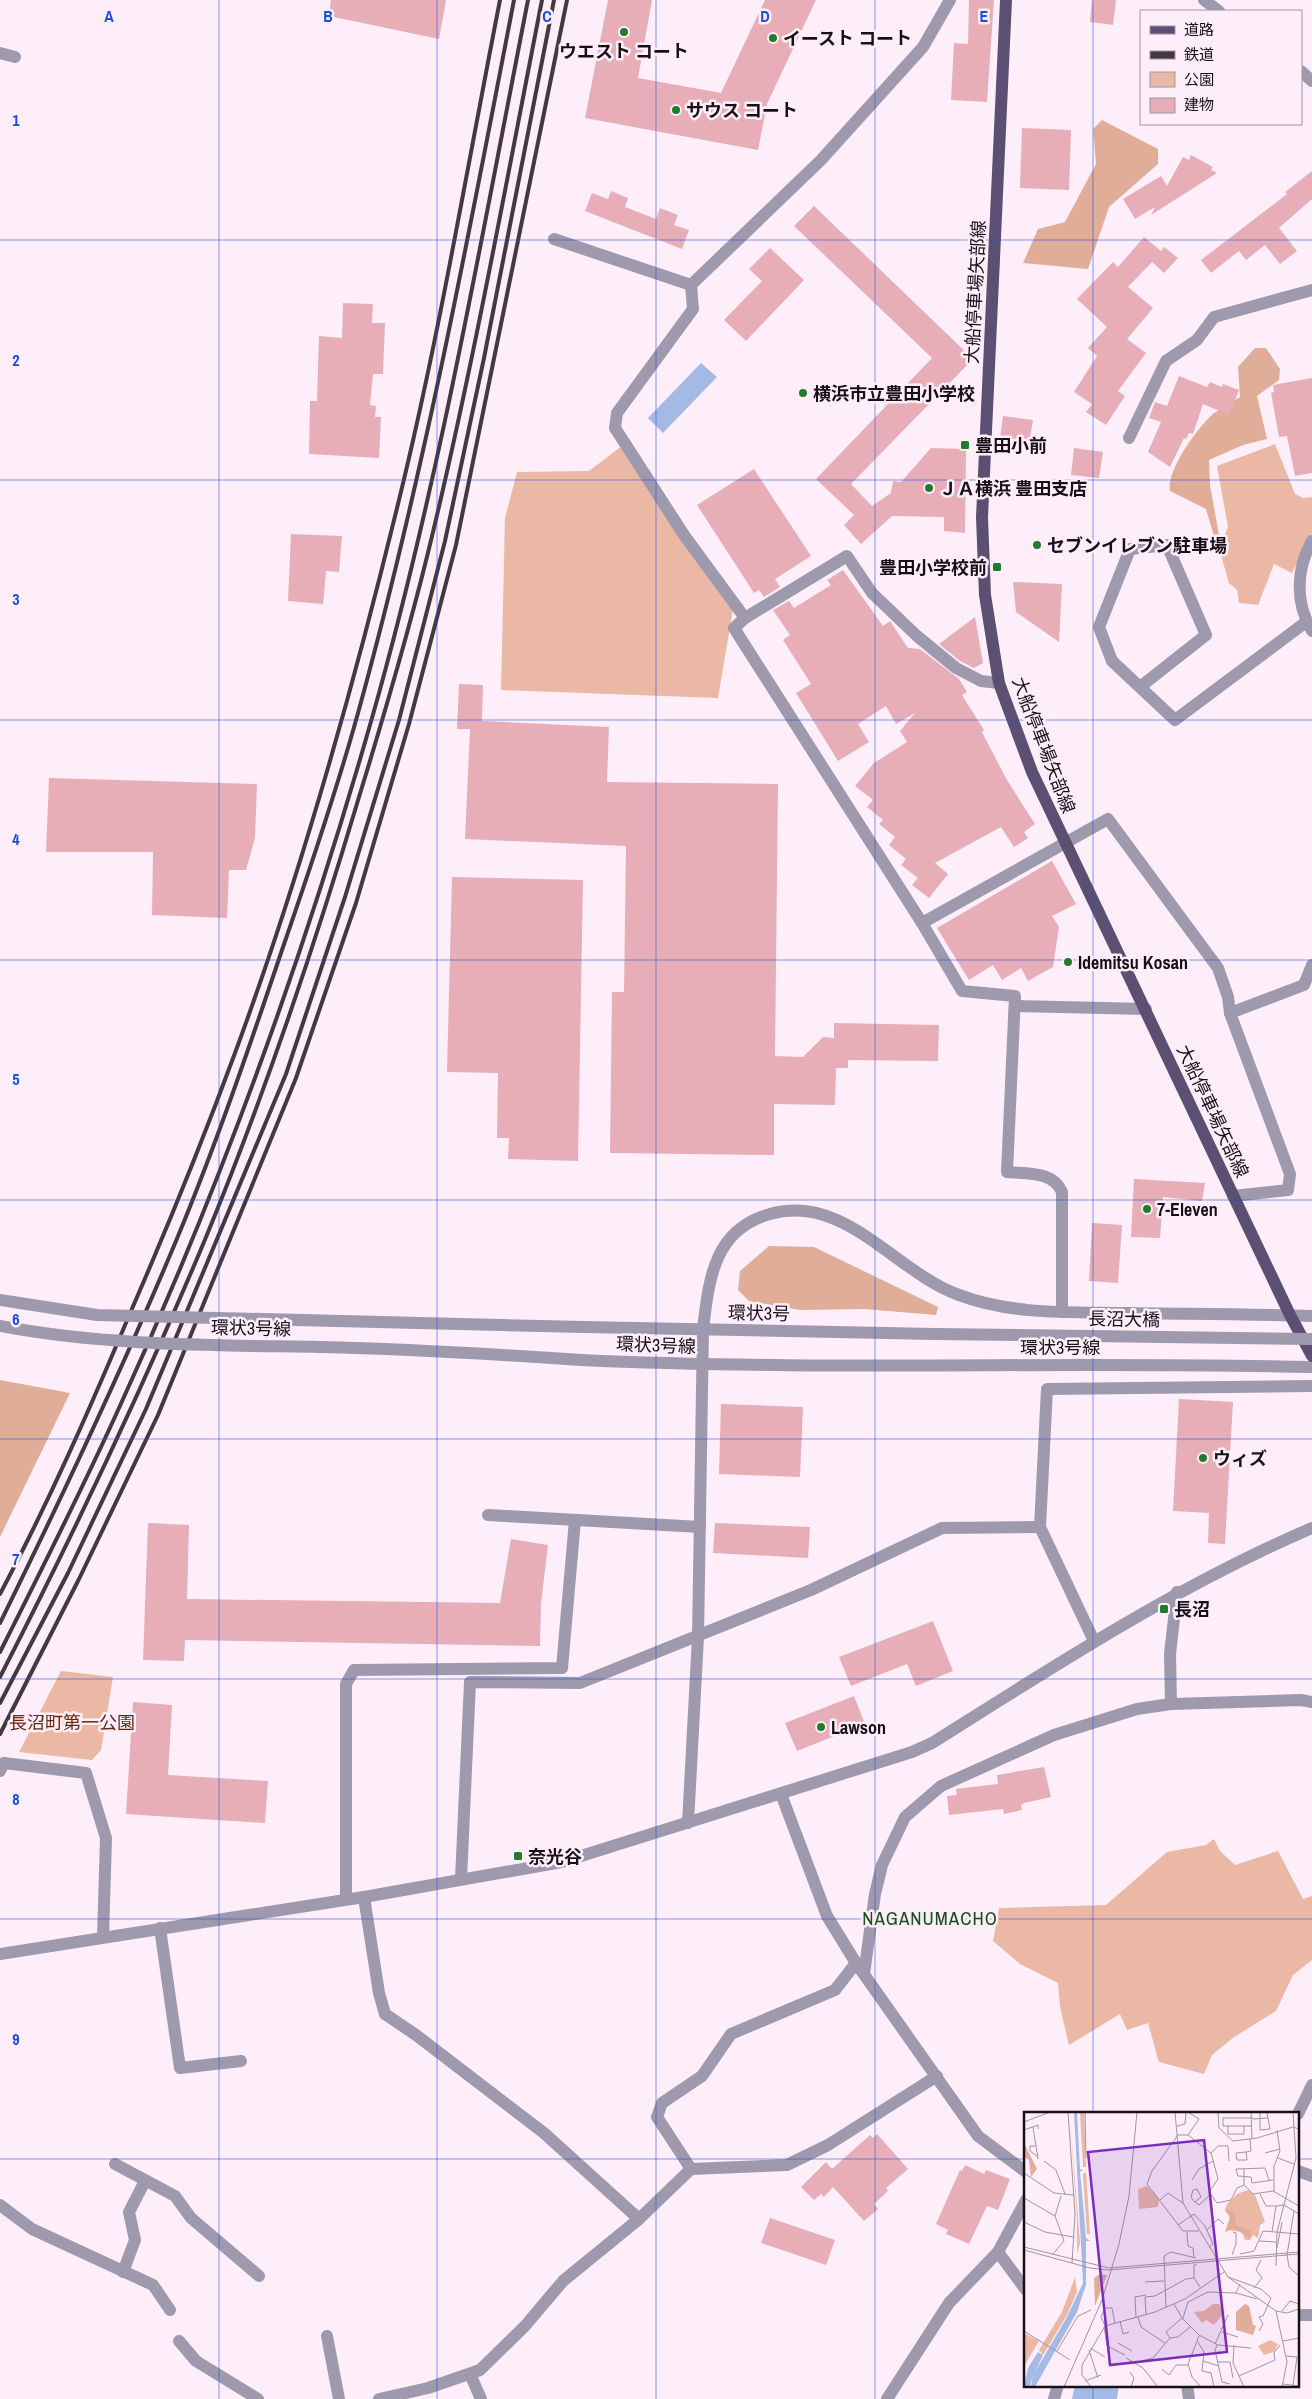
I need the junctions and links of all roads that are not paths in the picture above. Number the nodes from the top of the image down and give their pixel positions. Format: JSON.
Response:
{"nodes":[{"id":1,"x":950,"y":0,"type":"edge"},
{"id":2,"x":1006,"y":0,"type":"edge"},
{"id":3,"x":1204,"y":0,"type":"edge"},
{"id":4,"x":1218,"y":10,"type":"edge"},
{"id":5,"x":0,"y":53,"type":"edge"},
{"id":6,"x":15,"y":57,"type":"dead end"},
{"id":7,"x":1302,"y":72,"type":"edge"},
{"id":8,"x":1312,"y":81,"type":"edge"},
{"id":9,"x":554,"y":239,"type":"dead end"},
{"id":10,"x":691,"y":285,"type":"junction"},
{"id":11,"x":1312,"y":290,"type":"edge"},
{"id":12,"x":1128,"y":438,"type":"dead end"},
{"id":13,"x":1312,"y":541,"type":"edge"},
{"id":14,"x":745,"y":618,"type":"junction"},
{"id":15,"x":1309,"y":626,"type":"edge"},
{"id":16,"x":999,"y":684,"type":"junction"},
{"id":17,"x":1140,"y":687,"type":"junction"},
{"id":18,"x":1064,"y":842,"type":"junction"},
{"id":19,"x":922,"y":923,"type":"junction"},
{"id":20,"x":1312,"y":965,"type":"edge"},
{"id":21,"x":1015,"y":1006,"type":"junction"},
{"id":22,"x":1146,"y":1009,"type":"junction"},
{"id":23,"x":1230,"y":1013,"type":"junction"},
{"id":24,"x":1233,"y":1196,"type":"junction"},
{"id":25,"x":0,"y":1300,"type":"edge"},
{"id":26,"x":1062,"y":1312,"type":"junction"},
{"id":27,"x":1290,"y":1315,"type":"junction"},
{"id":28,"x":1312,"y":1316,"type":"edge"},
{"id":29,"x":0,"y":1326,"type":"edge"},
{"id":30,"x":583,"y":1327,"type":"joint"},
{"id":31,"x":703,"y":1329,"type":"junction"},
{"id":32,"x":935,"y":1334,"type":"joint"},
{"id":33,"x":1312,"y":1339,"type":"edge"},
{"id":34,"x":1312,"y":1356,"type":"edge"},
{"id":35,"x":704,"y":1364,"type":"junction"},
{"id":36,"x":1312,"y":1367,"type":"edge"},
{"id":37,"x":1312,"y":1386,"type":"edge"},
{"id":38,"x":488,"y":1515,"type":"dead end"},
{"id":39,"x":575,"y":1520,"type":"junction"},
{"id":40,"x":700,"y":1527,"type":"junction"},
{"id":41,"x":1040,"y":1527,"type":"junction"},
{"id":42,"x":1312,"y":1528,"type":"edge"},
{"id":43,"x":1177,"y":1592,"type":"junction"},
{"id":44,"x":698,"y":1637,"type":"junction"},
{"id":45,"x":1094,"y":1640,"type":"junction"},
{"id":46,"x":1312,"y":1702,"type":"edge"},
{"id":47,"x":1171,"y":1704,"type":"junction"},
{"id":48,"x":0,"y":1772,"type":"edge"},
{"id":49,"x":781,"y":1794,"type":"junction"},
{"id":50,"x":688,"y":1823,"type":"junction"},
{"id":51,"x":461,"y":1879,"type":"junction"},
{"id":52,"x":364,"y":1897,"type":"junction"},
{"id":53,"x":346,"y":1898,"type":"junction"},
{"id":54,"x":160,"y":1928,"type":"junction"},
{"id":55,"x":103,"y":1937,"type":"junction"},
{"id":56,"x":0,"y":1954,"type":"edge"},
{"id":57,"x":856,"y":1963,"type":"junction"},
{"id":58,"x":864,"y":1974,"type":"junction"},
{"id":59,"x":241,"y":2061,"type":"dead end"},
{"id":60,"x":938,"y":2076,"type":"junction"},
{"id":61,"x":1312,"y":2085,"type":"edge"},
{"id":62,"x":1299,"y":2112,"type":"edge"},
{"id":63,"x":115,"y":2164,"type":"dead end"},
{"id":64,"x":692,"y":2169,"type":"junction"},
{"id":65,"x":1024,"y":2170,"type":"edge"},
{"id":66,"x":1300,"y":2172,"type":"edge"},
{"id":67,"x":1312,"y":2176,"type":"edge"},
{"id":68,"x":145,"y":2181,"type":"junction"},
{"id":69,"x":1024,"y":2204,"type":"edge"},
{"id":70,"x":0,"y":2205,"type":"edge"},
{"id":71,"x":640,"y":2218,"type":"junction"},
{"id":72,"x":998,"y":2252,"type":"junction"},
{"id":73,"x":123,"y":2272,"type":"junction"},
{"id":74,"x":259,"y":2276,"type":"dead end"},
{"id":75,"x":1024,"y":2287,"type":"edge"},
{"id":76,"x":170,"y":2310,"type":"dead end"},
{"id":77,"x":327,"y":2336,"type":"dead end"},
{"id":78,"x":179,"y":2341,"type":"dead end"},
{"id":79,"x":470,"y":2374,"type":"junction"},
{"id":80,"x":1058,"y":2386,"type":"edge"},
{"id":81,"x":1187,"y":2386,"type":"edge"},
{"id":82,"x":258,"y":2399,"type":"edge"},
{"id":83,"x":339,"y":2399,"type":"edge"},
{"id":84,"x":379,"y":2399,"type":"edge"},
{"id":85,"x":481,"y":2399,"type":"edge"},
{"id":86,"x":887,"y":2399,"type":"edge"},
{"id":87,"x":1054,"y":2399,"type":"edge"},
{"id":88,"x":1189,"y":2399,"type":"edge"}],
"edges":[{"from":1,"to":10,"type":"street"},
{"from":2,"to":16,"type":"main road","name":"大船停車場矢部線"},
{"from":3,"to":4,"type":"street"},
{"from":5,"to":6,"type":"street"},
{"from":7,"to":8,"type":"street"},
{"from":9,"to":10,"type":"street"},
{"from":10,"to":14,"type":"street"},
{"from":11,"to":12,"type":"street"},
{"from":13,"to":15,"type":"street"},
{"from":14,"to":16,"type":"street"},
{"from":14,"to":19,"type":"street"},
{"from":15,"to":17,"type":"street"},
{"from":16,"to":18,"type":"main road","name":"大船停車場矢部線"},
{"from":17,"to":17,"type":"street"},
{"from":18,"to":19,"type":"street"},
{"from":18,"to":22,"type":"main road","name":"大船停車場矢部線"},
{"from":18,"to":23,"type":"street"},
{"from":19,"to":21,"type":"street"},
{"from":20,"to":23,"type":"street"},
{"from":21,"to":22,"type":"street"},
{"from":21,"to":26,"type":"street"},
{"from":22,"to":24,"type":"main road","name":"大船停車場矢部線"},
{"from":23,"to":24,"type":"street"},
{"from":24,"to":27,"type":"main road","name":"大船停車場矢部線"},
{"from":25,"to":30,"type":"street","name":"環状3号線","bridge":true},
{"from":26,"to":27,"type":"street"},
{"from":26,"to":31,"type":"street"},
{"from":27,"to":28,"type":"street"},
{"from":27,"to":34,"type":"main road","name":"大船停車場矢部線"},
{"from":29,"to":35,"type":"street","name":"環状3号線","bridge":true},
{"from":30,"to":31,"type":"street","name":"環状3号"},
{"from":31,"to":32,"type":"street","name":"環状3号"},
{"from":31,"to":35,"type":"street"},
{"from":32,"to":33,"type":"street","name":"長沼大橋","bridge":true},
{"from":35,"to":36,"type":"street","name":"環状3号線"},
{"from":35,"to":40,"type":"street"},
{"from":37,"to":41,"type":"street"},
{"from":38,"to":39,"type":"street"},
{"from":39,"to":40,"type":"street"},
{"from":39,"to":53,"type":"street"},
{"from":40,"to":44,"type":"street"},
{"from":41,"to":44,"type":"street"},
{"from":41,"to":45,"type":"street"},
{"from":42,"to":43,"type":"street"},
{"from":43,"to":45,"type":"street"},
{"from":43,"to":47,"type":"street"},
{"from":44,"to":50,"type":"street"},
{"from":44,"to":51,"type":"street"},
{"from":45,"to":49,"type":"street"},
{"from":46,"to":47,"type":"street"},
{"from":47,"to":58,"type":"street"},
{"from":48,"to":55,"type":"street"},
{"from":49,"to":50,"type":"street"},
{"from":49,"to":57,"type":"street"},
{"from":50,"to":51,"type":"street"},
{"from":51,"to":52,"type":"street"},
{"from":52,"to":53,"type":"street"},
{"from":52,"to":71,"type":"street"},
{"from":53,"to":54,"type":"street"},
{"from":54,"to":55,"type":"street"},
{"from":54,"to":59,"type":"street"},
{"from":55,"to":56,"type":"street"},
{"from":57,"to":58,"type":"street"},
{"from":57,"to":64,"type":"street"},
{"from":58,"to":60,"type":"street"},
{"from":60,"to":64,"type":"street"},
{"from":60,"to":65,"type":"street"},
{"from":61,"to":62,"type":"street"},
{"from":63,"to":68,"type":"street"},
{"from":64,"to":71,"type":"street"},
{"from":66,"to":67,"type":"street"},
{"from":68,"to":73,"type":"street"},
{"from":68,"to":74,"type":"street"},
{"from":69,"to":72,"type":"street"},
{"from":70,"to":73,"type":"street"},
{"from":71,"to":79,"type":"street"},
{"from":72,"to":75,"type":"street"},
{"from":72,"to":86,"type":"street"},
{"from":73,"to":76,"type":"street"},
{"from":77,"to":83,"type":"street"},
{"from":78,"to":82,"type":"street"},
{"from":79,"to":84,"type":"street"},
{"from":79,"to":85,"type":"street"},
{"from":80,"to":87,"type":"street"},
{"from":81,"to":88,"type":"street"}]}
